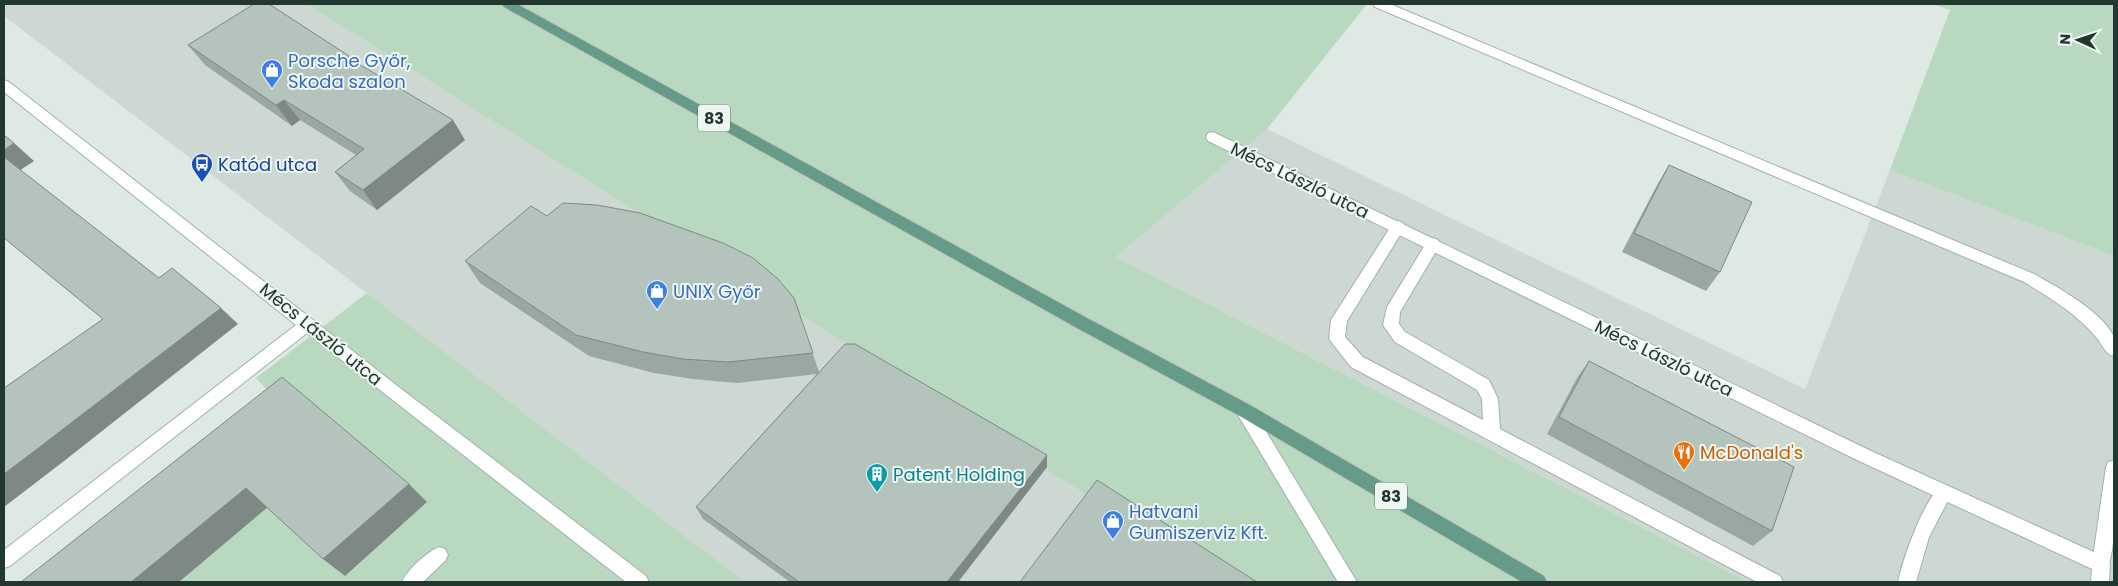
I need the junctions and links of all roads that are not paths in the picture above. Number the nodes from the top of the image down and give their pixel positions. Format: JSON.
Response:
{"nodes":[{"id":1,"x":508,"y":4,"type":"edge"},
{"id":2,"x":1379,"y":4,"type":"edge"},
{"id":3,"x":4,"y":85,"type":"edge"},
{"id":4,"x":1213,"y":137,"type":"dead end"},
{"id":5,"x":1398,"y":227,"type":"junction"},
{"id":6,"x":1433,"y":244,"type":"junction"},
{"id":7,"x":308,"y":324,"type":"junction"},
{"id":8,"x":2114,"y":350,"type":"edge"},
{"id":9,"x":1244,"y":410,"type":"junction"},
{"id":10,"x":1492,"y":433,"type":"junction"},
{"id":11,"x":2114,"y":467,"type":"edge"},
{"id":12,"x":1944,"y":493,"type":"junction"},
{"id":13,"x":439,"y":555,"type":"dead end"},
{"id":14,"x":4,"y":560,"type":"edge"},
{"id":15,"x":2102,"y":564,"type":"junction"},
{"id":16,"x":411,"y":582,"type":"edge"},
{"id":17,"x":640,"y":582,"type":"edge"},
{"id":18,"x":1348,"y":582,"type":"edge"},
{"id":19,"x":1538,"y":582,"type":"edge"},
{"id":20,"x":1774,"y":582,"type":"edge"},
{"id":21,"x":1907,"y":582,"type":"edge"},
{"id":22,"x":2100,"y":582,"type":"edge"}],
"edges":[{"from":1,"to":9,"type":"main road","number":"83"},
{"from":2,"to":8,"type":"street"},
{"from":3,"to":7,"type":"street","name":"Mécs László utca"},
{"from":4,"to":5,"type":"street","name":"Mécs László utca"},
{"from":5,"to":6,"type":"street","name":"Mécs László utca"},
{"from":5,"to":10,"type":"street"},
{"from":6,"to":10,"type":"street"},
{"from":6,"to":12,"type":"street","name":"Mécs László utca"},
{"from":7,"to":14,"type":"street"},
{"from":7,"to":17,"type":"street","name":"Mécs László utca"},
{"from":9,"to":18,"type":"street"},
{"from":9,"to":19,"type":"main road","number":"83"},
{"from":10,"to":20,"type":"street"},
{"from":11,"to":15,"type":"street"},
{"from":12,"to":15,"type":"street","name":"Mécs László utca"},
{"from":12,"to":21,"type":"street"},
{"from":13,"to":16,"type":"street"},
{"from":15,"to":22,"type":"street"}]}
